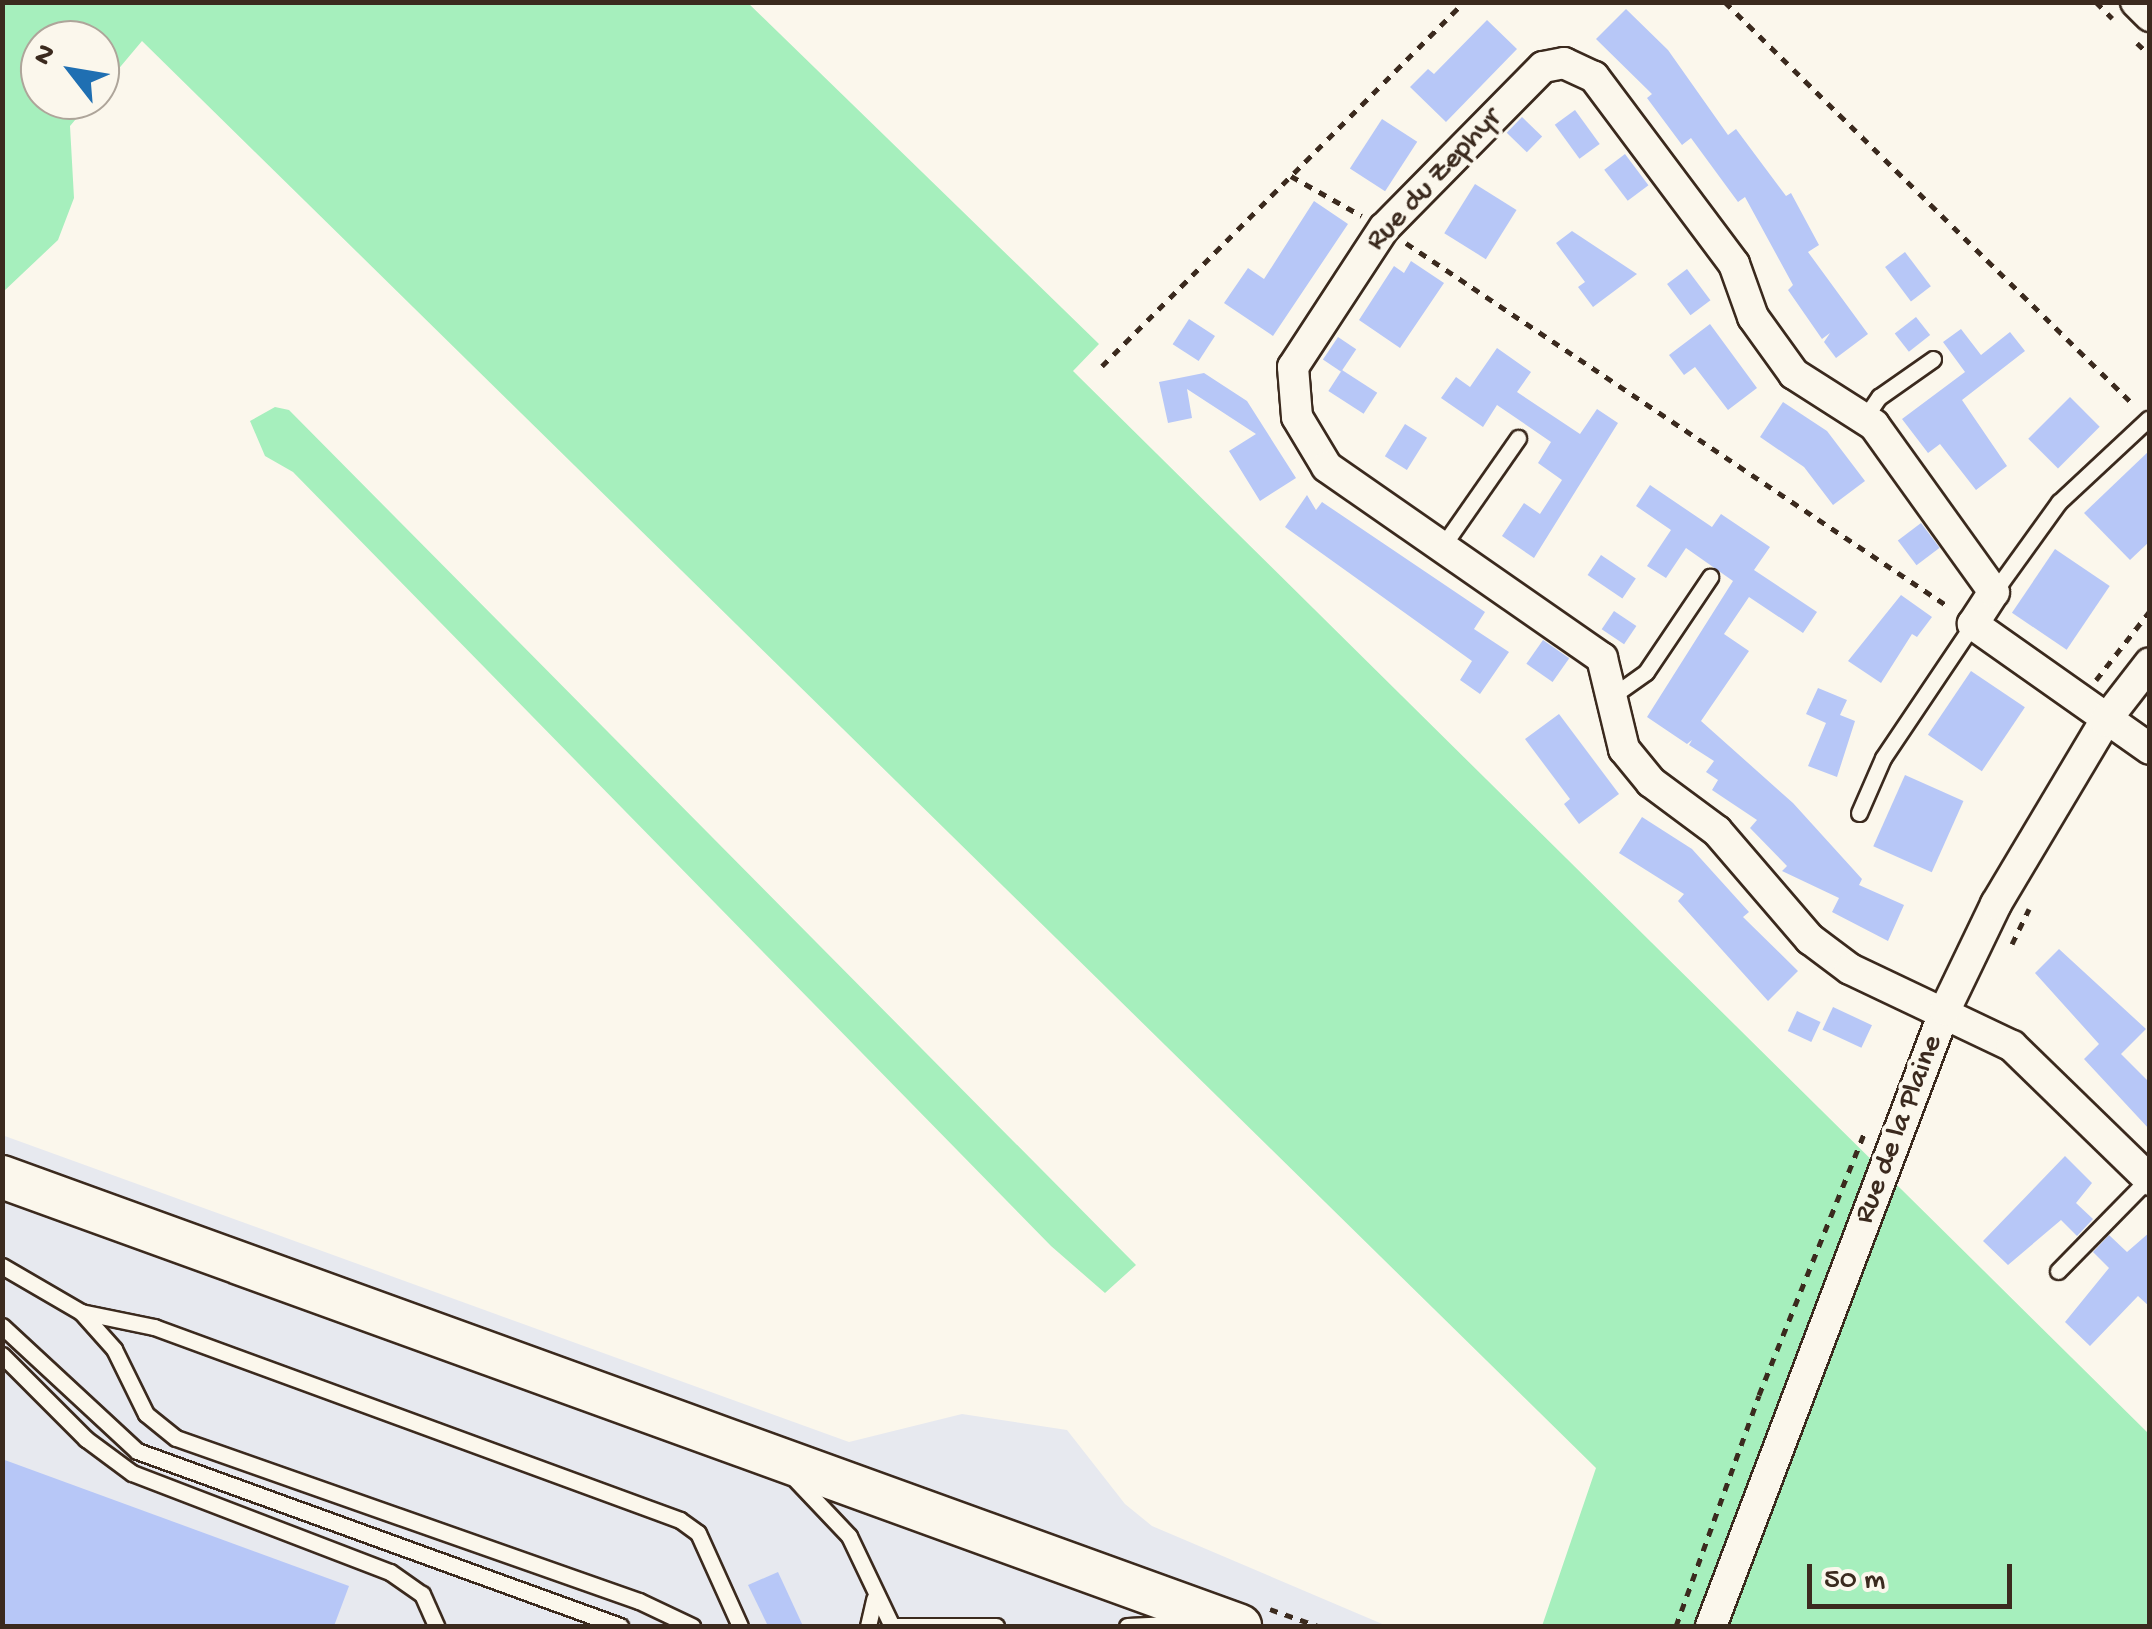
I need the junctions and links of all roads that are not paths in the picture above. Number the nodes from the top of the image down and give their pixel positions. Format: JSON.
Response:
{"nodes":[{"id":1,"x":2136,"y":2,"type":"edge"},
{"id":2,"x":2150,"y":16,"type":"edge"},
{"id":3,"x":1933,"y":359,"type":"dead end"},
{"id":4,"x":1864,"y":419,"type":"junction"},
{"id":5,"x":2148,"y":419,"type":"edge"},
{"id":6,"x":1518,"y":438,"type":"dead end"},
{"id":7,"x":1442,"y":547,"type":"junction"},
{"id":8,"x":1710,"y":577,"type":"dead end"},
{"id":9,"x":1994,"y":592,"type":"junction"},
{"id":10,"x":1974,"y":624,"type":"junction"},
{"id":11,"x":2150,"y":663,"type":"edge"},
{"id":12,"x":1612,"y":696,"type":"junction"},
{"id":13,"x":2105,"y":721,"type":"junction"},
{"id":14,"x":2150,"y":750,"type":"edge"},
{"id":15,"x":1859,"y":813,"type":"dead end"},
{"id":16,"x":1946,"y":1010,"type":"junction"},
{"id":17,"x":2,"y":1176,"type":"edge"},
{"id":18,"x":2149,"y":1179,"type":"edge"},
{"id":19,"x":2,"y":1266,"type":"edge"},
{"id":20,"x":2058,"y":1271,"type":"dead end"},
{"id":21,"x":81,"y":1312,"type":"junction"},
{"id":22,"x":2,"y":1326,"type":"edge"},
{"id":23,"x":2,"y":1355,"type":"edge"},
{"id":24,"x":762,"y":1452,"type":"junction"},
{"id":25,"x":874,"y":1599,"type":"junction"},
{"id":26,"x":1233,"y":1624,"type":"edge"},
{"id":27,"x":436,"y":1626,"type":"edge"},
{"id":28,"x":620,"y":1626,"type":"edge"},
{"id":29,"x":692,"y":1626,"type":"edge"},
{"id":30,"x":740,"y":1626,"type":"edge"},
{"id":31,"x":868,"y":1626,"type":"edge"},
{"id":32,"x":895,"y":1626,"type":"edge"},
{"id":33,"x":996,"y":1626,"type":"edge"},
{"id":34,"x":1127,"y":1626,"type":"edge"},
{"id":35,"x":1711,"y":1626,"type":"edge"}],
"edges":[{"from":1,"to":2,"type":"street"},
{"from":3,"to":4,"type":"lane"},
{"from":4,"to":7,"type":"street","name":"Rue du Zephyr"},
{"from":4,"to":9,"type":"street","name":"Rue du Zephyr"},
{"from":5,"to":9,"type":"lane"},
{"from":6,"to":7,"type":"lane"},
{"from":7,"to":12,"type":"street","name":"Rue du Zephyr"},
{"from":8,"to":12,"type":"lane"},
{"from":9,"to":10,"type":"street"},
{"from":10,"to":13,"type":"street"},
{"from":10,"to":15,"type":"lane"},
{"from":11,"to":13,"type":"street","name":"Rue de la Plaine"},
{"from":12,"to":16,"type":"street","name":"Rue du Zephyr"},
{"from":13,"to":14,"type":"street"},
{"from":13,"to":16,"type":"street","name":"Rue de la Plaine"},
{"from":16,"to":18,"type":"street","name":"Rue du Zephyr"},
{"from":16,"to":35,"type":"street","name":"Rue de la Plaine"},
{"from":17,"to":24,"type":"street"},
{"from":18,"to":20,"type":"lane"},
{"from":19,"to":21,"type":"lane"},
{"from":21,"to":29,"type":"lane"},
{"from":21,"to":30,"type":"lane"},
{"from":22,"to":28,"type":"lane"},
{"from":23,"to":27,"type":"lane"},
{"from":24,"to":25,"type":"lane"},
{"from":24,"to":26,"type":"street"},
{"from":25,"to":31,"type":"lane"},
{"from":25,"to":32,"type":"lane"},
{"from":26,"to":34,"type":"lane"},
{"from":32,"to":33,"type":"lane"}]}
